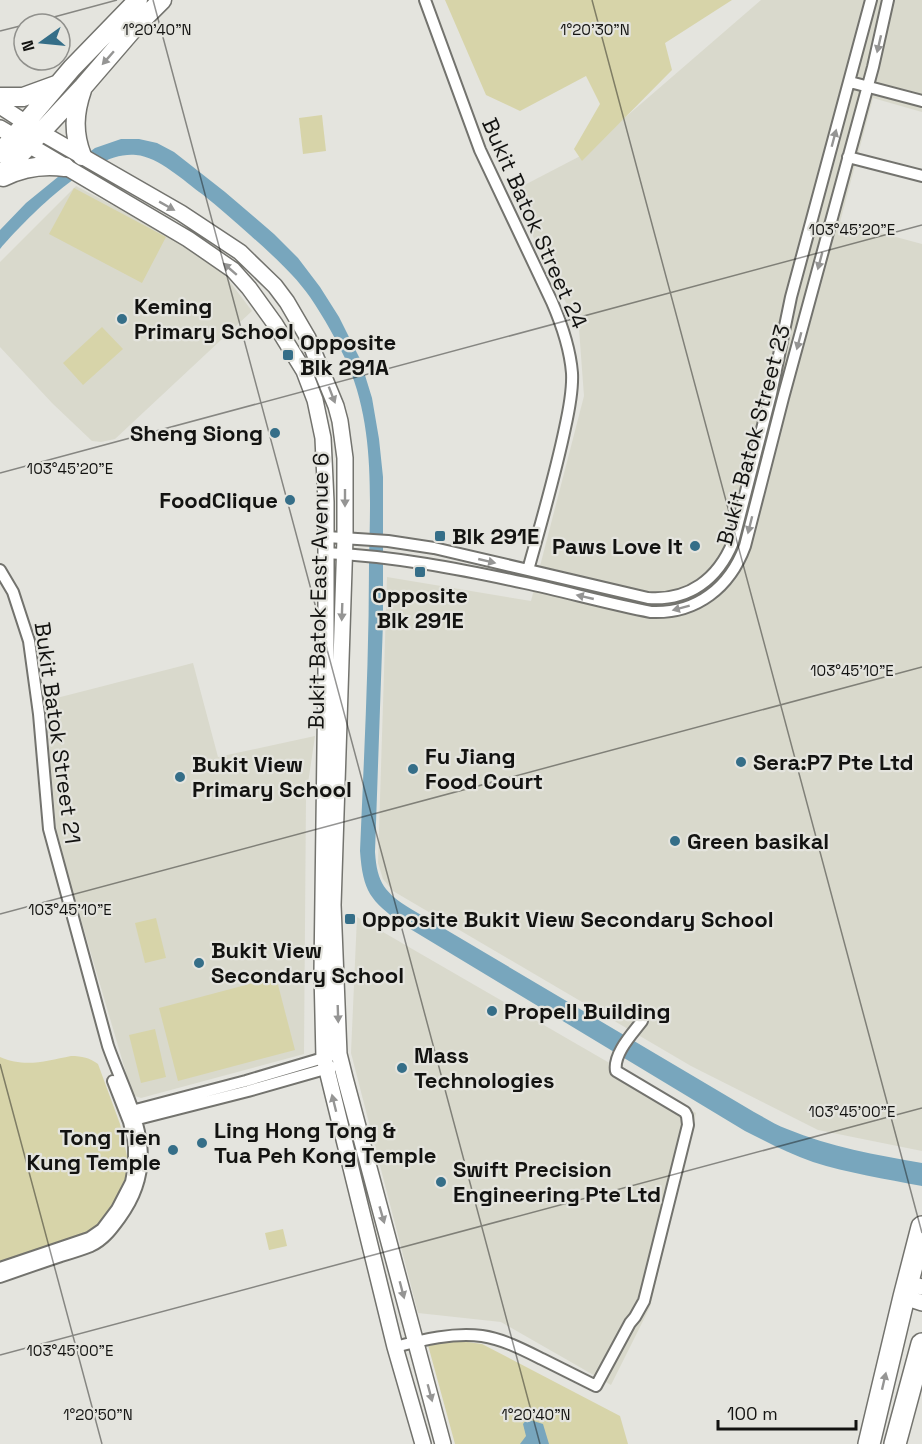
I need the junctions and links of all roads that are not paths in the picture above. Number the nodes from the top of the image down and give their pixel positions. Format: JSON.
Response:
{"nodes":[{"id":1,"x":138,"y":0,"type":"edge"},
{"id":2,"x":162,"y":0,"type":"edge"},
{"id":3,"x":425,"y":0,"type":"edge"},
{"id":4,"x":871,"y":0,"type":"edge"},
{"id":5,"x":888,"y":0,"type":"edge"},
{"id":6,"x":850,"y":81,"type":"junction"},
{"id":7,"x":58,"y":85,"type":"junction"},
{"id":8,"x":83,"y":87,"type":"junction"},
{"id":9,"x":867,"y":87,"type":"junction"},
{"id":10,"x":0,"y":97,"type":"edge"},
{"id":11,"x":922,"y":101,"type":"edge"},
{"id":12,"x":0,"y":106,"type":"edge"},
{"id":13,"x":22,"y":133,"type":"edge"},
{"id":14,"x":0,"y":153,"type":"edge"},
{"id":15,"x":82,"y":156,"type":"junction"},
{"id":16,"x":848,"y":157,"type":"junction"},
{"id":17,"x":67,"y":167,"type":"junction"},
{"id":18,"x":922,"y":176,"type":"edge"},
{"id":19,"x":0,"y":178,"type":"edge"},
{"id":20,"x":327,"y":537,"type":"junction"},
{"id":21,"x":345,"y":538,"type":"junction"},
{"id":22,"x":326,"y":553,"type":"junction"},
{"id":23,"x":344,"y":554,"type":"junction"},
{"id":24,"x":0,"y":570,"type":"edge"},
{"id":25,"x":528,"y":570,"type":"junction"},
{"id":26,"x":0,"y":583,"type":"edge"},
{"id":27,"x":642,"y":1021,"type":"dead end"},
{"id":28,"x":333,"y":1061,"type":"junction"},
{"id":29,"x":131,"y":1116,"type":"junction"},
{"id":30,"x":922,"y":1227,"type":"edge"},
{"id":31,"x":0,"y":1268,"type":"edge"},
{"id":32,"x":0,"y":1277,"type":"edge"},
{"id":33,"x":914,"y":1292,"type":"edge"},
{"id":34,"x":416,"y":1342,"type":"junction"},
{"id":35,"x":922,"y":1344,"type":"edge"},
{"id":36,"x":395,"y":1347,"type":"junction"},
{"id":37,"x":423,"y":1444,"type":"edge"},
{"id":38,"x":443,"y":1444,"type":"edge"},
{"id":39,"x":869,"y":1444,"type":"edge"},
{"id":40,"x":895,"y":1444,"type":"edge"}],
"edges":[{"from":1,"to":7,"type":"main road"},
{"from":2,"to":8,"type":"main road","one_way":true},
{"from":3,"to":25,"type":"street","name":"Bukit Batok Street 24"},
{"from":4,"to":6,"type":"street","name":"Bukit Batok Street 23"},
{"from":5,"to":9,"type":"street","name":"Bukit Batok Street 23","one_way":true},
{"from":6,"to":9,"type":"street"},
{"from":25,"to":6,"type":"street","name":"Bukit Batok Street 23","one_way":true},
{"from":7,"to":10,"type":"main road"},
{"from":7,"to":13,"type":"main road"},
{"from":8,"to":13,"type":"main road"},
{"from":8,"to":15,"type":"main road"},
{"from":9,"to":11,"type":"street"},
{"from":9,"to":16,"type":"street","name":"Bukit Batok Street 23"},
{"from":12,"to":13,"type":"main road","name":"Bukit Batok East Avenue 6"},
{"from":13,"to":14,"type":"main road"},
{"from":13,"to":15,"type":"main road","name":"Bukit Batok East Avenue 6"},
{"from":13,"to":17,"type":"main road","name":"Bukit Batok East Avenue 6"},
{"from":13,"to":19,"type":"main road"},
{"from":15,"to":21,"type":"main road","name":"Bukit Batok East Avenue 6","one_way":true},
{"from":16,"to":18,"type":"street"},
{"from":16,"to":23,"type":"street","name":"Bukit Batok Street 23","one_way":true},
{"from":17,"to":19,"type":"main road"},
{"from":20,"to":17,"type":"main road","name":"Bukit Batok East Avenue 6","one_way":true},
{"from":20,"to":21,"type":"street","name":"Bukit Batok Street 23"},
{"from":20,"to":22,"type":"main road","name":"Bukit Batok East Avenue 6"},
{"from":21,"to":23,"type":"main road","name":"Bukit Batok East Avenue 6"},
{"from":21,"to":25,"type":"street","name":"Bukit Batok Street 23","one_way":true},
{"from":22,"to":23,"type":"street","name":"Bukit Batok Street 23"},
{"from":22,"to":28,"type":"main road","name":"Bukit Batok East Avenue 6"},
{"from":23,"to":28,"type":"main road","name":"Bukit Batok East Avenue 6","one_way":true},
{"from":24,"to":29,"type":"street","name":"Bukit Batok Street 21"},
{"from":26,"to":29,"type":"street","name":"Bukit Batok Street 21"},
{"from":27,"to":34,"type":"street"},
{"from":28,"to":29,"type":"street"},
{"from":28,"to":34,"type":"main road","name":"Bukit Batok East Avenue 6","one_way":true},
{"from":36,"to":28,"type":"main road","name":"Bukit Batok East Avenue 6","one_way":true},
{"from":29,"to":31,"type":"street","name":"Bukit Batok Street 21"},
{"from":29,"to":32,"type":"street","name":"Bukit Batok Street 21"},
{"from":30,"to":33,"type":"highway"},
{"from":39,"to":33,"type":"highway","one_way":true},
{"from":34,"to":36,"type":"street"},
{"from":34,"to":38,"type":"main road","name":"Bukit Batok East Avenue 6","one_way":true},
{"from":35,"to":40,"type":"highway"},
{"from":36,"to":37,"type":"main road","name":"Bukit Batok East Avenue 6"}]}
